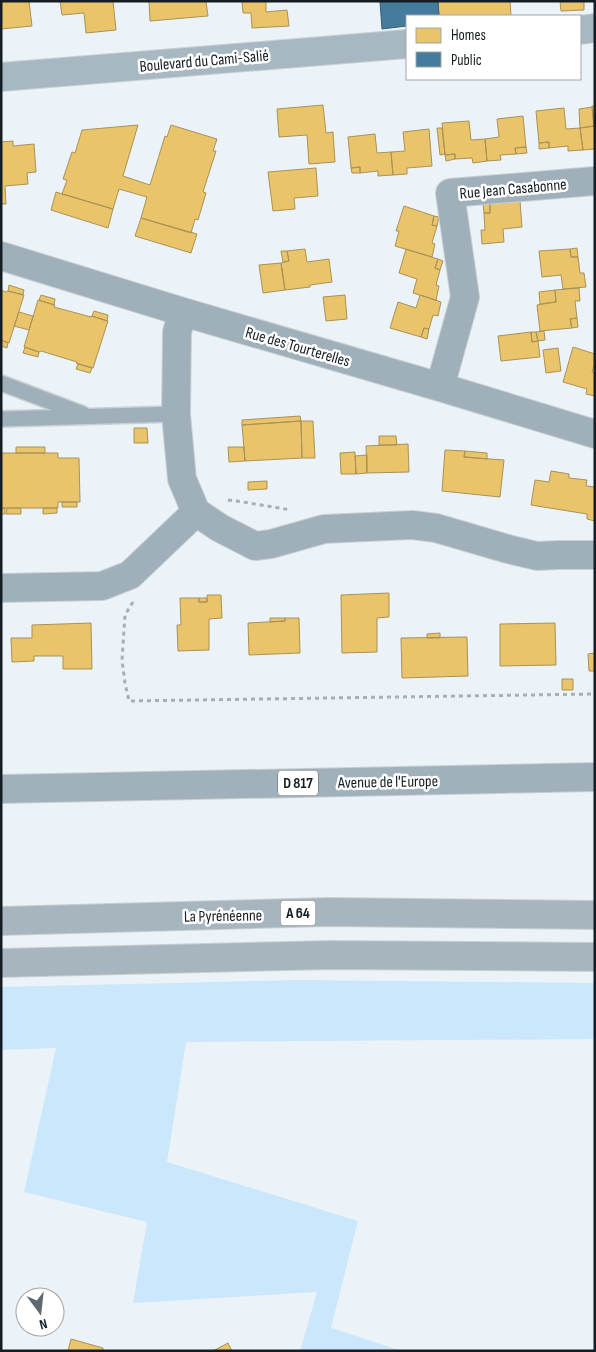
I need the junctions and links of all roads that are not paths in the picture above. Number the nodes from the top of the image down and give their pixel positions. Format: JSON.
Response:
{"nodes":[{"id":1,"x":595,"y":28,"type":"edge"},
{"id":2,"x":581,"y":30,"type":"edge"},
{"id":3,"x":406,"y":44,"type":"edge"},
{"id":4,"x":1,"y":77,"type":"edge"},
{"id":5,"x":595,"y":181,"type":"edge"},
{"id":6,"x":1,"y":256,"type":"edge"},
{"id":7,"x":183,"y":312,"type":"junction"},
{"id":8,"x":1,"y":384,"type":"edge"},
{"id":9,"x":440,"y":387,"type":"junction"},
{"id":10,"x":176,"y":414,"type":"junction"},
{"id":11,"x":89,"y":416,"type":"junction"},
{"id":12,"x":1,"y":419,"type":"edge"},
{"id":13,"x":595,"y":434,"type":"edge"},
{"id":14,"x":193,"y":505,"type":"junction"},
{"id":15,"x":595,"y":555,"type":"edge"},
{"id":16,"x":1,"y":588,"type":"edge"},
{"id":17,"x":595,"y":777,"type":"edge"},
{"id":18,"x":1,"y":789,"type":"edge"},
{"id":19,"x":595,"y":915,"type":"edge"},
{"id":20,"x":1,"y":921,"type":"edge"},
{"id":21,"x":595,"y":958,"type":"edge"},
{"id":22,"x":1,"y":963,"type":"edge"}],
"edges":[{"from":1,"to":2,"type":"street"},
{"from":3,"to":4,"type":"street","name":"Boulevard du Cami-Salié"},
{"from":5,"to":9,"type":"street","name":"Rue Jean Casabonne"},
{"from":6,"to":7,"type":"street","name":"Rue des Tourterelles"},
{"from":7,"to":9,"type":"street","name":"Rue des Tourterelles"},
{"from":7,"to":10,"type":"street"},
{"from":8,"to":11,"type":"lane"},
{"from":9,"to":13,"type":"street","name":"Rue des Tourterelles"},
{"from":10,"to":11,"type":"lane"},
{"from":10,"to":14,"type":"street"},
{"from":11,"to":12,"type":"lane"},
{"from":14,"to":15,"type":"street"},
{"from":14,"to":16,"type":"street"},
{"from":17,"to":18,"type":"main road","name":"Avenue de l'Europe","number":"D 817"},
{"from":19,"to":20,"type":"highway","name":"La Pyrénéenne","number":"A 64"},
{"from":21,"to":22,"type":"highway"}]}
